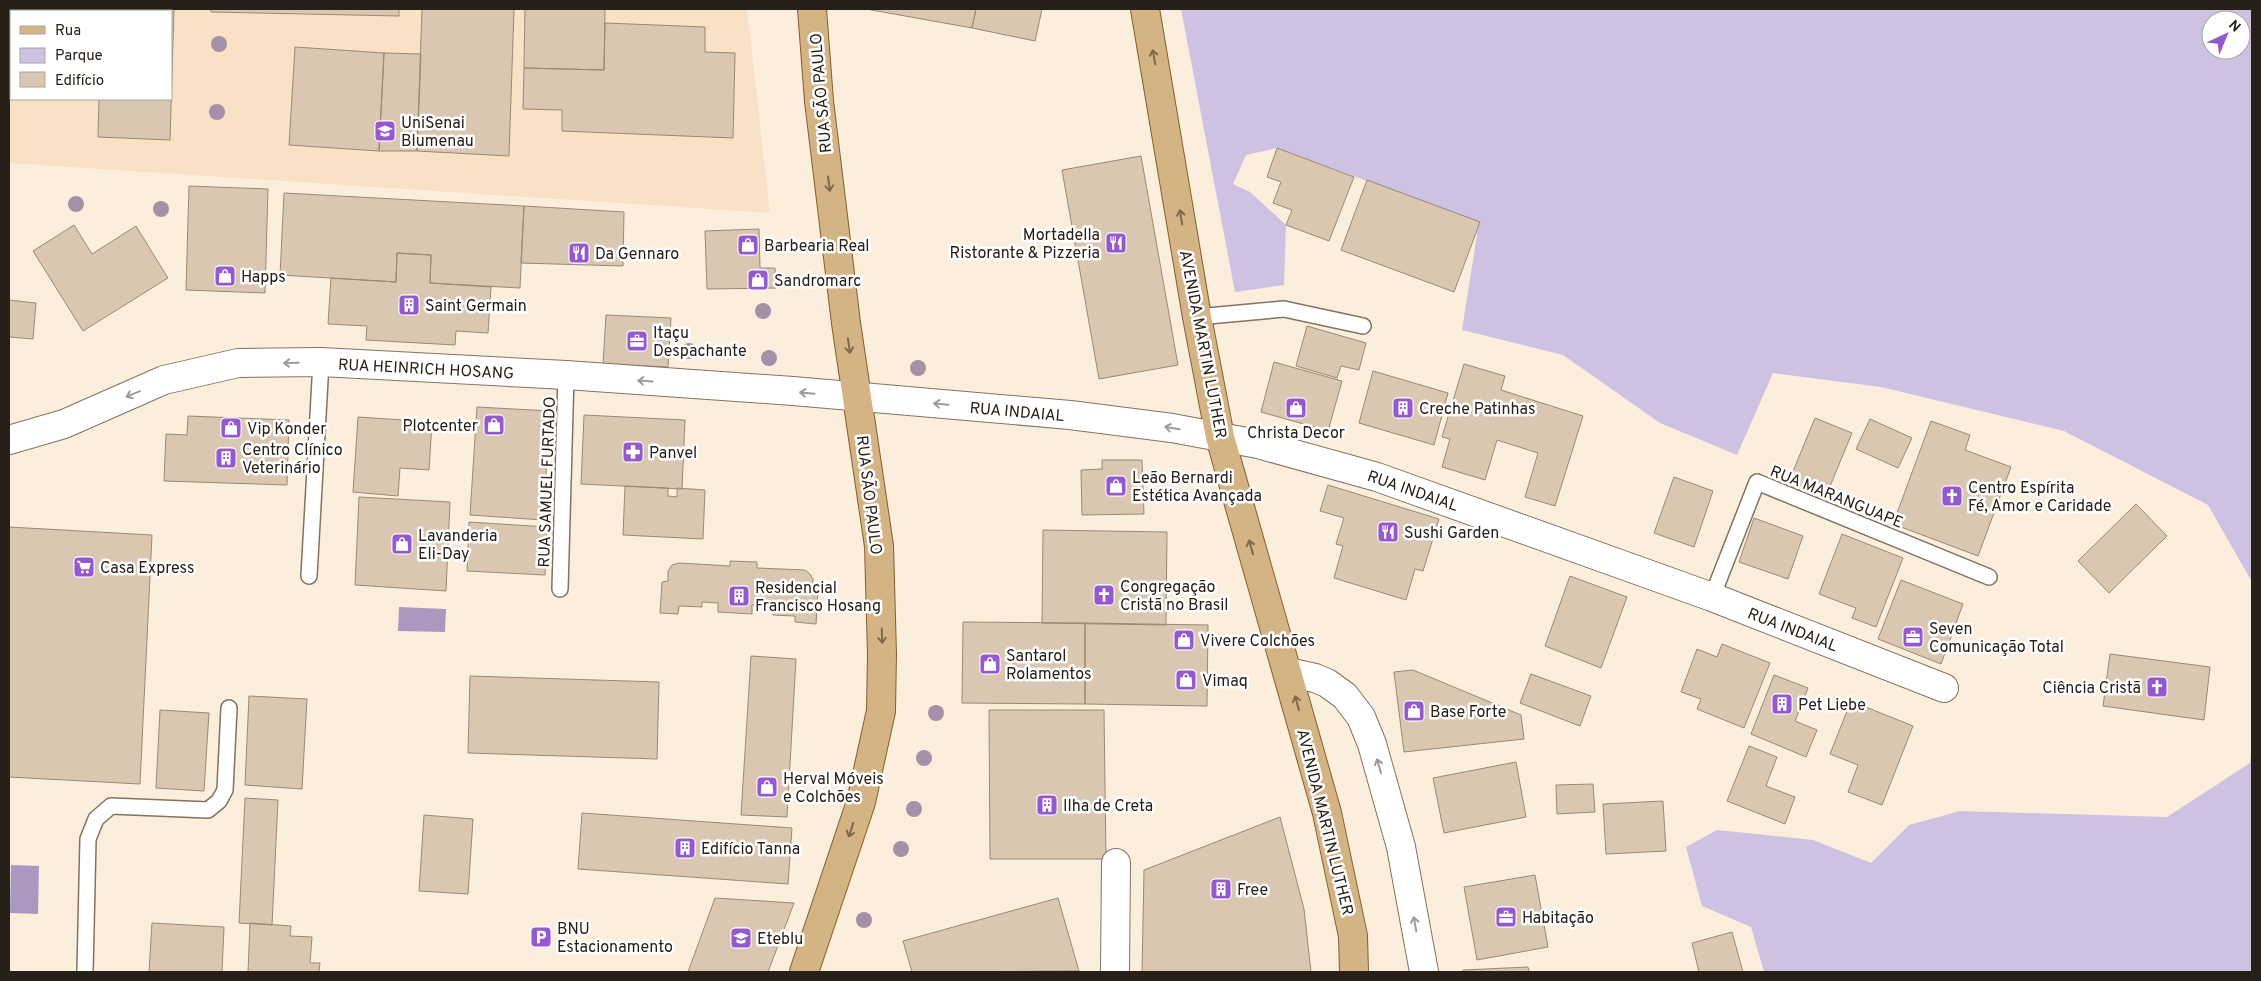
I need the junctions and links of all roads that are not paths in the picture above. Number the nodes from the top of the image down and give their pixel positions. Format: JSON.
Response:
{"nodes":[{"id":1,"x":812,"y":9,"type":"edge"},
{"id":2,"x":1144,"y":9,"type":"edge"},
{"id":3,"x":1197,"y":316,"type":"junction"},
{"id":4,"x":1362,"y":326,"type":"dead end"},
{"id":5,"x":321,"y":362,"type":"junction"},
{"id":6,"x":566,"y":375,"type":"junction"},
{"id":7,"x":856,"y":397,"type":"junction"},
{"id":8,"x":1220,"y":437,"type":"junction"},
{"id":9,"x":9,"y":440,"type":"edge"},
{"id":10,"x":309,"y":576,"type":"dead end"},
{"id":11,"x":1989,"y":577,"type":"dead end"},
{"id":12,"x":560,"y":589,"type":"dead end"},
{"id":13,"x":1712,"y":597,"type":"junction"},
{"id":14,"x":1288,"y":672,"type":"junction"},
{"id":15,"x":1944,"y":688,"type":"dead end"},
{"id":16,"x":229,"y":708,"type":"dead end"},
{"id":17,"x":1116,"y":863,"type":"dead end"},
{"id":18,"x":85,"y":972,"type":"edge"},
{"id":19,"x":804,"y":972,"type":"edge"},
{"id":20,"x":1116,"y":972,"type":"edge"},
{"id":21,"x":1354,"y":972,"type":"edge"},
{"id":22,"x":1424,"y":972,"type":"edge"}],
"edges":[{"from":1,"to":7,"type":"main road","name":"RUA SÃO PAULO","one_way":true},
{"from":3,"to":2,"type":"main road","name":"AVENIDA MARTIN LUTHER","one_way":true},
{"from":3,"to":4,"type":"lane"},
{"from":3,"to":8,"type":"main road","name":"AVENIDA MARTIN LUTHER"},
{"from":5,"to":6,"type":"main road","name":"RUA HEINRICH HOSANG"},
{"from":5,"to":9,"type":"main road","name":"RUA HEINRICH HOSANG","one_way":true},
{"from":5,"to":10,"type":"lane"},
{"from":7,"to":6,"type":"main road","name":"RUA HEINRICH HOSANG","one_way":true},
{"from":6,"to":12,"type":"lane","name":"RUA SAMUEL FURTADO"},
{"from":8,"to":7,"type":"main road","name":"RUA INDAIAL","one_way":true},
{"from":7,"to":19,"type":"main road","name":"RUA SÃO PAULO","one_way":true},
{"from":8,"to":13,"type":"main road","name":"RUA INDAIAL"},
{"from":14,"to":8,"type":"main road","name":"AVENIDA MARTIN LUTHER","one_way":true},
{"from":11,"to":13,"type":"lane","name":"RUA MARANGUAPE"},
{"from":13,"to":15,"type":"main road","name":"RUA INDAIAL"},
{"from":21,"to":14,"type":"main road","name":"AVENIDA MARTIN LUTHER","one_way":true},
{"from":22,"to":14,"type":"main road","one_way":true},
{"from":16,"to":18,"type":"lane"},
{"from":17,"to":20,"type":"main road"}]}
